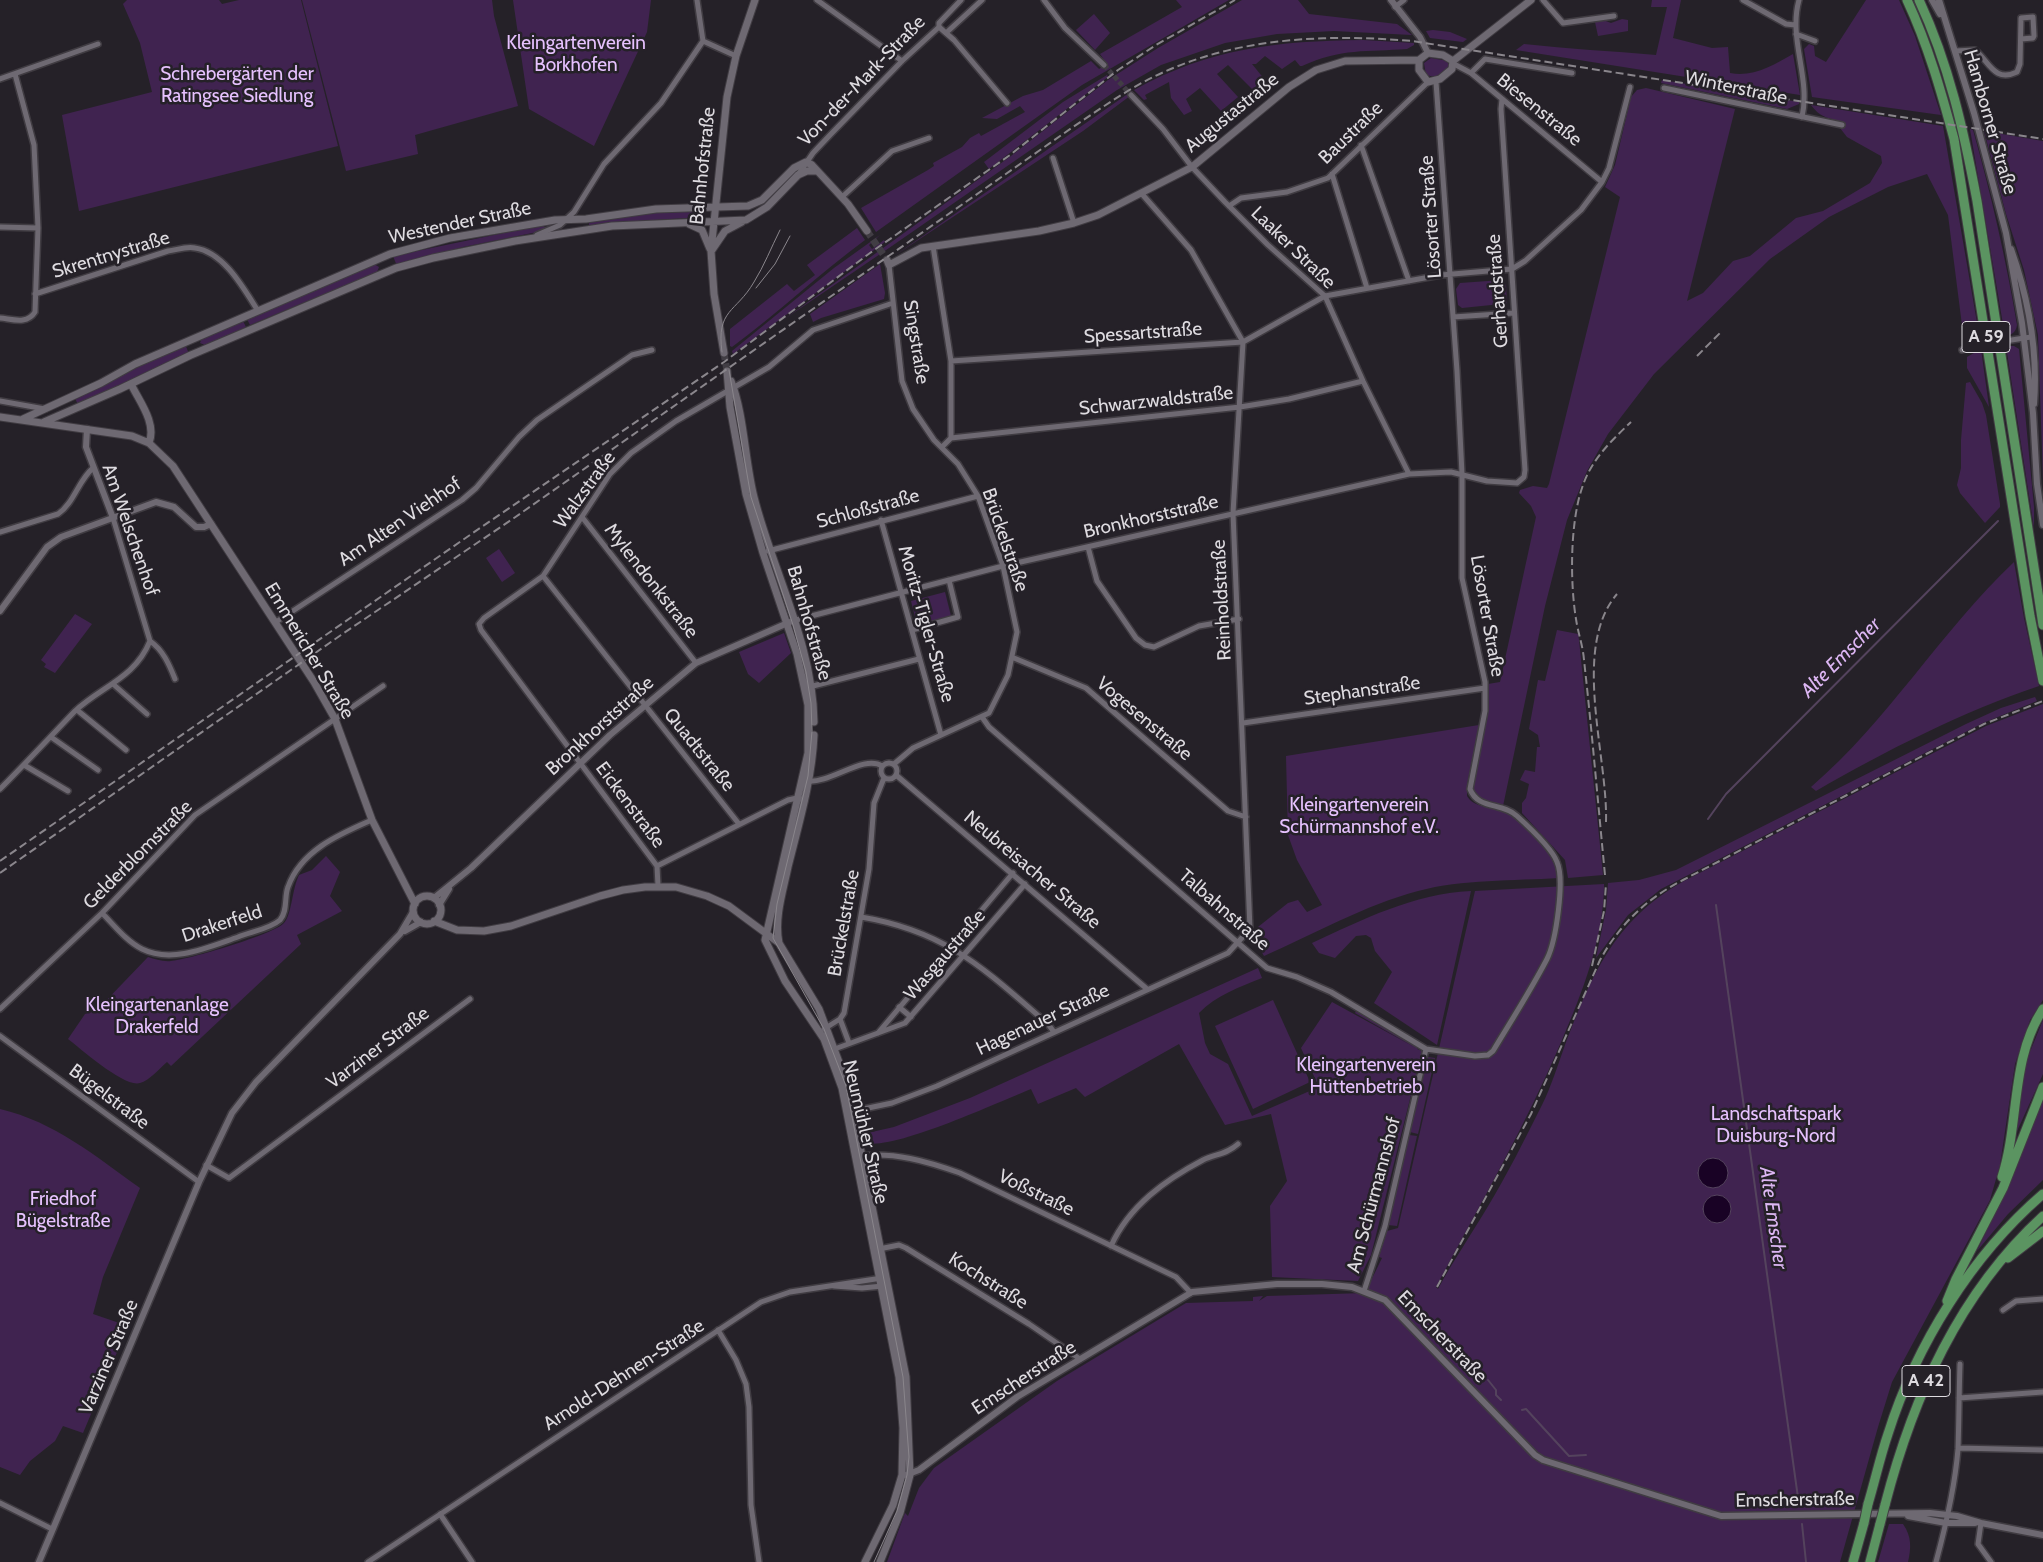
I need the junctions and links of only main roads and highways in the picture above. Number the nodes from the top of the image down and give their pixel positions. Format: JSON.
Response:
{"nodes":[{"id":1,"x":755,"y":0,"type":"edge"},
{"id":2,"x":1532,"y":0,"type":"edge"},
{"id":3,"x":1907,"y":0,"type":"edge"},
{"id":4,"x":1919,"y":0,"type":"edge"},
{"id":5,"x":1419,"y":60,"type":"junction"},
{"id":6,"x":1453,"y":62,"type":"junction"},
{"id":7,"x":817,"y":172,"type":"junction"},
{"id":8,"x":715,"y":208,"type":"junction"},
{"id":9,"x":746,"y":220,"type":"junction"},
{"id":10,"x":714,"y":222,"type":"junction"},
{"id":11,"x":684,"y":223,"type":"junction"},
{"id":12,"x":867,"y":231,"type":"tunnel mouth"},
{"id":13,"x":711,"y":251,"type":"junction"},
{"id":14,"x":379,"y":258,"type":"junction"},
{"id":15,"x":888,"y":263,"type":"road end"},
{"id":16,"x":381,"y":273,"type":"junction"},
{"id":17,"x":198,"y":336,"type":"junction"},
{"id":18,"x":202,"y":350,"type":"junction"},
{"id":19,"x":724,"y":353,"type":"tunnel mouth"},
{"id":20,"x":728,"y":373,"type":"tunnel mouth"},
{"id":21,"x":131,"y":384,"type":"junction"},
{"id":22,"x":731,"y":388,"type":"junction"},
{"id":23,"x":45,"y":409,"type":"junction"},
{"id":24,"x":0,"y":417,"type":"edge"},
{"id":25,"x":28,"y":418,"type":"junction"},
{"id":26,"x":44,"y":422,"type":"junction"},
{"id":27,"x":149,"y":443,"type":"junction"},
{"id":28,"x":790,"y":622,"type":"junction"},
{"id":29,"x":2043,"y":624,"type":"edge"},
{"id":30,"x":2043,"y":680,"type":"edge"},
{"id":31,"x":802,"y":799,"type":"junction"},
{"id":32,"x":403,"y":883,"type":"junction"},
{"id":33,"x":421,"y":898,"type":"junction"},
{"id":34,"x":415,"y":904,"type":"junction"},
{"id":35,"x":440,"y":914,"type":"junction"},
{"id":36,"x":434,"y":921,"type":"junction"},
{"id":37,"x":750,"y":921,"type":"junction"},
{"id":38,"x":464,"y":930,"type":"junction"},
{"id":39,"x":765,"y":931,"type":"junction"},
{"id":40,"x":779,"y":943,"type":"junction"},
{"id":41,"x":767,"y":948,"type":"junction"},
{"id":42,"x":2043,"y":1008,"type":"edge"},
{"id":43,"x":833,"y":1050,"type":"junction"},
{"id":44,"x":2043,"y":1087,"type":"edge"},
{"id":45,"x":859,"y":1156,"type":"junction"},
{"id":46,"x":2043,"y":1194,"type":"edge"},
{"id":47,"x":1995,"y":1206,"type":"junction"},
{"id":48,"x":2043,"y":1216,"type":"edge"},
{"id":49,"x":2043,"y":1231,"type":"edge"},
{"id":50,"x":1994,"y":1269,"type":"junction"},
{"id":51,"x":1940,"y":1320,"type":"junction"},
{"id":52,"x":906,"y":1475,"type":"junction"},
{"id":53,"x":865,"y":1562,"type":"edge"},
{"id":54,"x":880,"y":1562,"type":"edge"},
{"id":55,"x":1853,"y":1562,"type":"edge"},
{"id":56,"x":1870,"y":1562,"type":"edge"}],
"edges":[{"from":1,"to":8,"type":"main road","name":"Bahnhofstraße"},
{"from":2,"to":6,"type":"main road","name":"Baustraße"},
{"from":3,"to":30,"type":"highway","number":"A 59"},
{"from":4,"to":29,"type":"highway","number":"A 59"},
{"from":5,"to":6,"type":"main road"},
{"from":5,"to":6,"type":"main road","name":"Baustraße"},
{"from":5,"to":15,"type":"main road","name":"Augustastraße"},
{"from":7,"to":8,"type":"main road","name":"Von-der-Mark-Straße"},
{"from":7,"to":9,"type":"main road","name":"Von-der-Mark-Straße"},
{"from":7,"to":12,"type":"main road"},
{"from":8,"to":10,"type":"main road","name":"Bahnhofstraße"},
{"from":8,"to":14,"type":"main road","name":"Westender Straße"},
{"from":9,"to":10,"type":"main road","name":"Von-der-Mark-Straße"},
{"from":9,"to":13,"type":"main road"},
{"from":10,"to":11,"type":"main road","name":"Westender Straße"},
{"from":10,"to":13,"type":"main road","name":"Bahnhofstraße"},
{"from":11,"to":13,"type":"main road"},
{"from":11,"to":16,"type":"main road","name":"Westender Straße"},
{"from":13,"to":19,"type":"main road","name":"Bahnhofstraße"},
{"from":14,"to":16,"type":"main road"},
{"from":14,"to":17,"type":"main road","name":"Westender Straße"},
{"from":16,"to":18,"type":"main road","name":"Westender Straße"},
{"from":17,"to":18,"type":"main road"},
{"from":17,"to":23,"type":"main road","name":"Westender Straße"},
{"from":18,"to":21,"type":"main road","name":"Westender Straße"},
{"from":20,"to":22,"type":"main road","name":"Bahnhofstraße"},
{"from":21,"to":26,"type":"main road","name":"Westender Straße"},
{"from":21,"to":27,"type":"main road"},
{"from":22,"to":28,"type":"main road","name":"Bahnhofstraße"},
{"from":22,"to":28,"type":"main road","name":"Bahnhofstraße"},
{"from":23,"to":25,"type":"main road","name":"Westender Straße"},
{"from":23,"to":26,"type":"main road"},
{"from":24,"to":25,"type":"main road","name":"Emmericher Straße"},
{"from":25,"to":26,"type":"main road","name":"Emmericher Straße"},
{"from":26,"to":27,"type":"main road","name":"Emmericher Straße"},
{"from":27,"to":32,"type":"main road","name":"Emmericher Straße"},
{"from":28,"to":31,"type":"main road","name":"Bahnhofstraße"},
{"from":31,"to":39,"type":"main road","name":"Bahnhofstraße"},
{"from":31,"to":40,"type":"main road","name":"Bahnhofstraße"},
{"from":32,"to":33,"type":"main road","name":"Emmericher Straße"},
{"from":32,"to":34,"type":"main road","name":"Emmericher Straße"},
{"from":33,"to":34,"type":"main road"},
{"from":33,"to":35,"type":"main road"},
{"from":34,"to":36,"type":"main road"},
{"from":35,"to":36,"type":"main road"},
{"from":35,"to":38,"type":"main road"},
{"from":36,"to":38,"type":"main road"},
{"from":37,"to":38,"type":"main road"},
{"from":37,"to":39,"type":"main road"},
{"from":37,"to":41,"type":"main road"},
{"from":39,"to":40,"type":"main road","name":"Neumühler Straße"},
{"from":39,"to":41,"type":"main road","name":"Neumühler Straße"},
{"from":40,"to":43,"type":"main road","name":"Neumühler Straße"},
{"from":41,"to":43,"type":"main road","name":"Neumühler Straße"},
{"from":42,"to":47,"type":"highway"},
{"from":43,"to":45,"type":"main road","name":"Neumühler Straße"},
{"from":43,"to":45,"type":"main road","name":"Neumühler Straße"},
{"from":44,"to":47,"type":"highway"},
{"from":45,"to":52,"type":"main road","name":"Neumühler Straße"},
{"from":46,"to":51,"type":"highway","number":"A 42"},
{"from":47,"to":51,"type":"highway"},
{"from":48,"to":50,"type":"highway","number":"A 42"},
{"from":49,"to":50,"type":"highway"},
{"from":50,"to":56,"type":"highway","number":"A 42","bridge":true},
{"from":51,"to":55,"type":"highway","number":"A 42","bridge":true},
{"from":52,"to":53,"type":"main road","name":"Neumühler Straße"},
{"from":52,"to":54,"type":"main road","name":"Neumühler Straße"}]}
